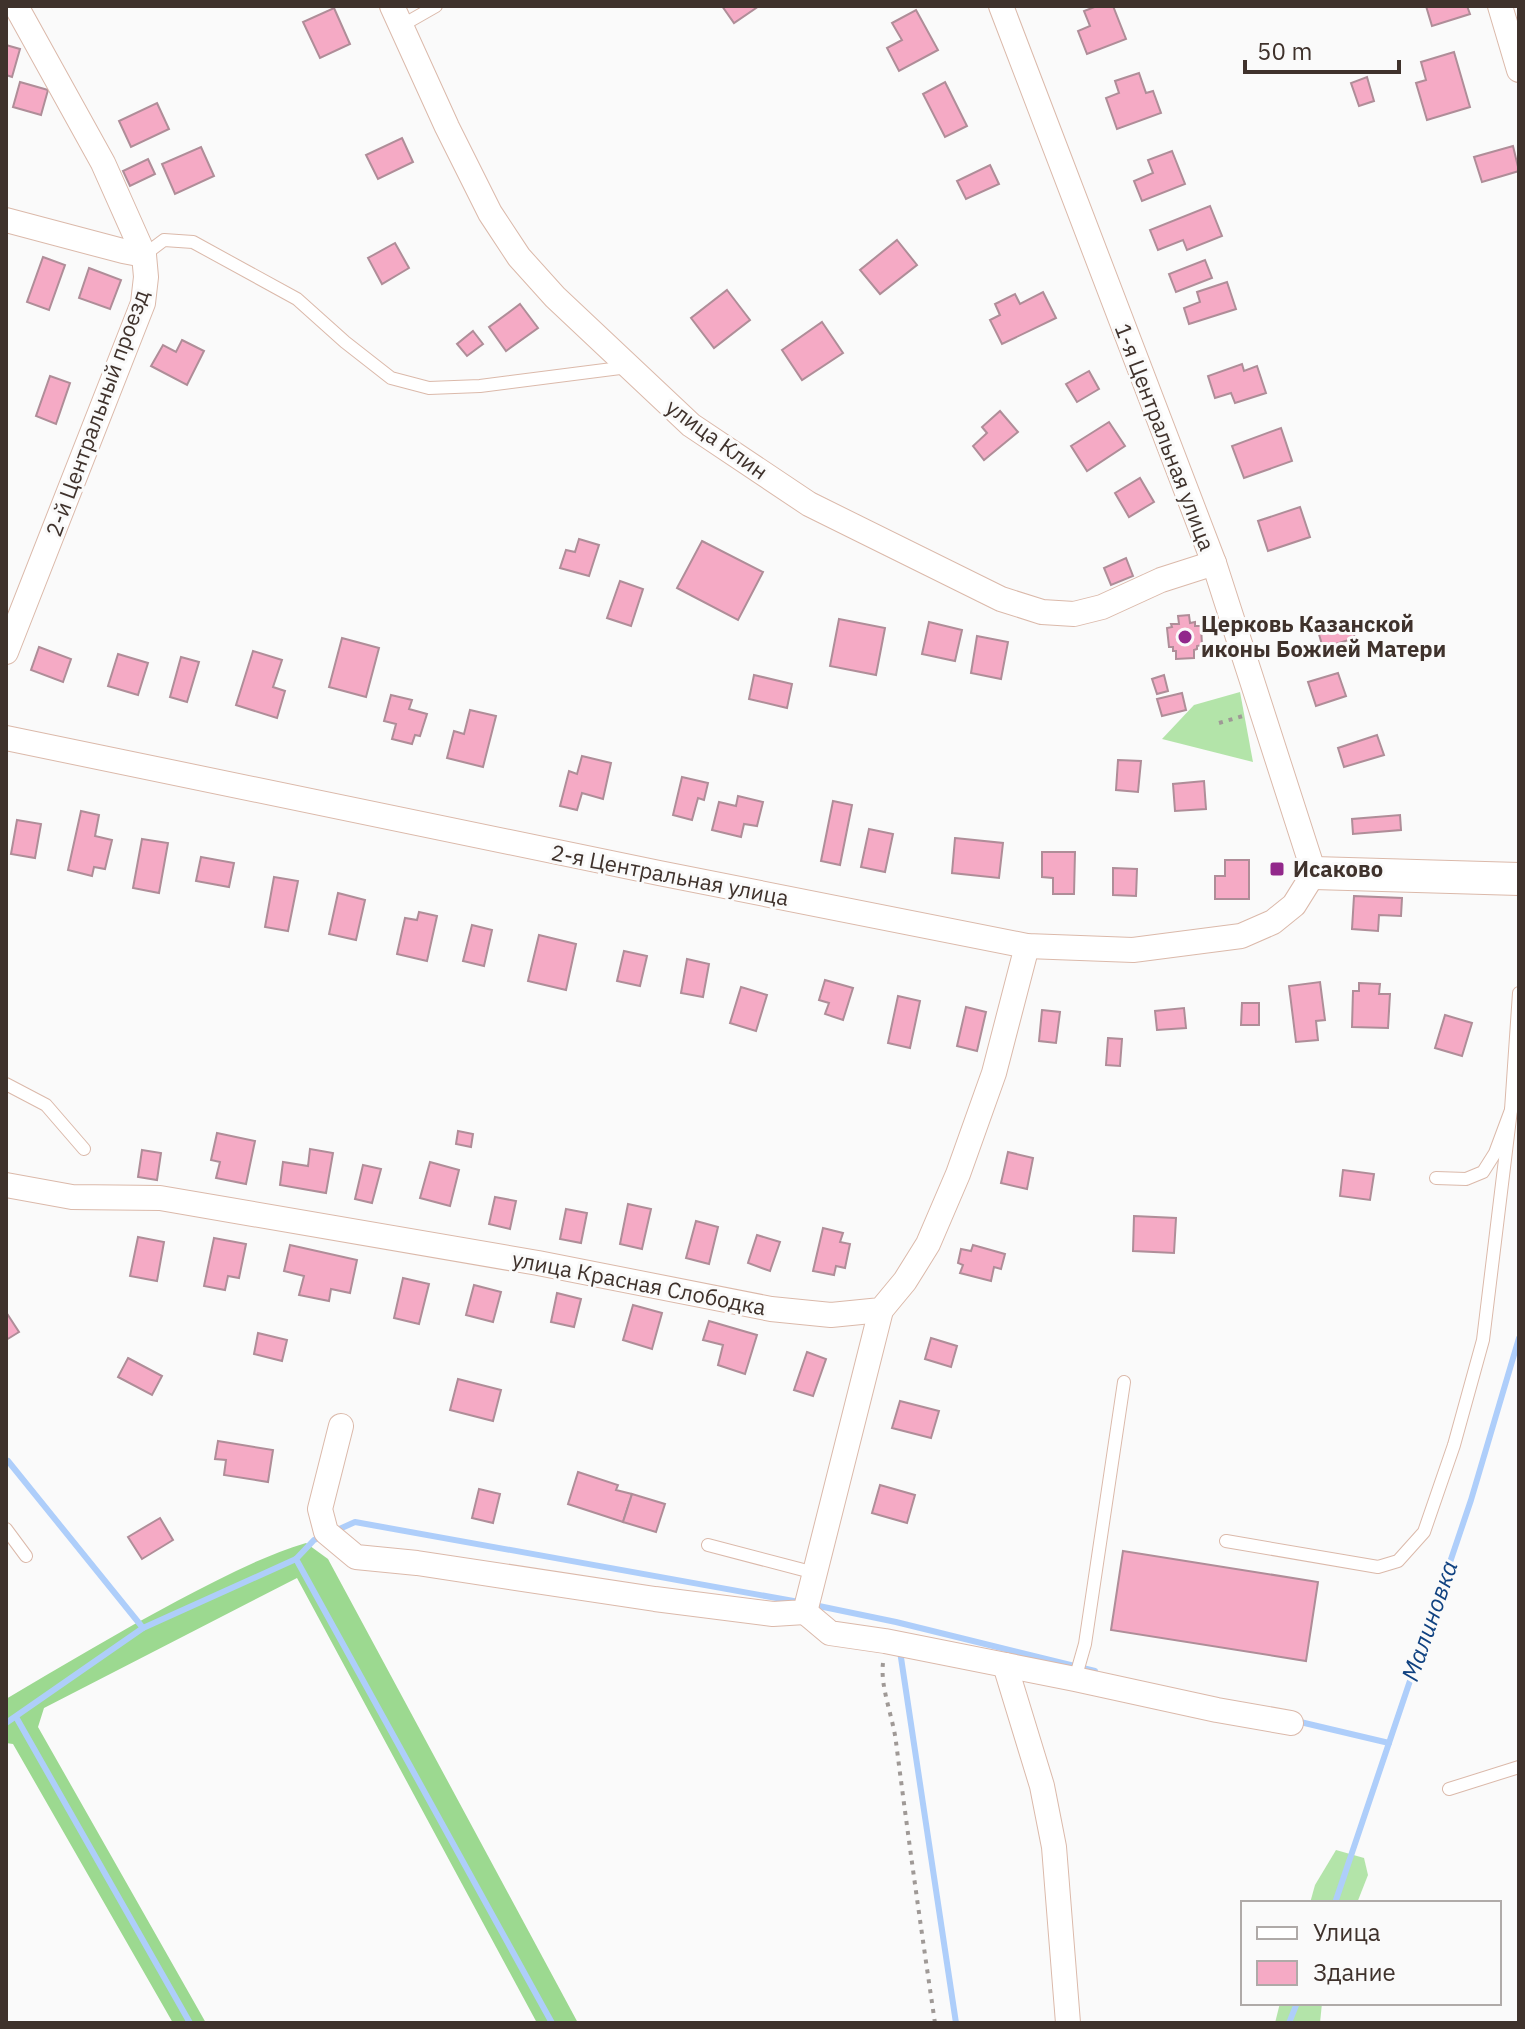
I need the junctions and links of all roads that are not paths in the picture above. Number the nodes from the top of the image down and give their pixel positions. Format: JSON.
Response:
{"nodes":[{"id":1,"x":16,"y":6,"type":"edge"},
{"id":2,"x":436,"y":6,"type":"edge"},
{"id":3,"x":1001,"y":6,"type":"edge"},
{"id":4,"x":1500,"y":6,"type":"edge"},
{"id":5,"x":397,"y":16,"type":"edge"},
{"id":6,"x":1519,"y":70,"type":"edge"},
{"id":7,"x":6,"y":220,"type":"edge"},
{"id":8,"x":144,"y":255,"type":"junction"},
{"id":9,"x":628,"y":367,"type":"junction"},
{"id":10,"x":1214,"y":563,"type":"junction"},
{"id":11,"x":6,"y":652,"type":"edge"},
{"id":12,"x":6,"y":738,"type":"edge"},
{"id":13,"x":1314,"y":873,"type":"junction"},
{"id":14,"x":1519,"y":879,"type":"edge"},
{"id":15,"x":1027,"y":946,"type":"junction"},
{"id":16,"x":1519,"y":993,"type":"edge"},
{"id":17,"x":6,"y":1084,"type":"edge"},
{"id":18,"x":1511,"y":1110,"type":"junction"},
{"id":19,"x":84,"y":1149,"type":"dead end"},
{"id":20,"x":1436,"y":1178,"type":"dead end"},
{"id":21,"x":6,"y":1185,"type":"edge"},
{"id":22,"x":881,"y":1310,"type":"junction"},
{"id":23,"x":1124,"y":1382,"type":"dead end"},
{"id":24,"x":341,"y":1426,"type":"dead end"},
{"id":25,"x":6,"y":1529,"type":"edge"},
{"id":26,"x":1226,"y":1541,"type":"dead end"},
{"id":27,"x":708,"y":1545,"type":"dead end"},
{"id":28,"x":26,"y":1556,"type":"dead end"},
{"id":29,"x":815,"y":1573,"type":"junction"},
{"id":30,"x":805,"y":1612,"type":"junction"},
{"id":31,"x":1005,"y":1665,"type":"junction"},
{"id":32,"x":1075,"y":1679,"type":"junction"},
{"id":33,"x":1291,"y":1723,"type":"dead end"},
{"id":34,"x":1519,"y":1767,"type":"edge"},
{"id":35,"x":1449,"y":1789,"type":"dead end"},
{"id":36,"x":1068,"y":2023,"type":"edge"}],
"edges":[{"from":1,"to":8,"type":"street","name":"2-й Центральный проезд"},
{"from":2,"to":5,"type":"lane"},
{"from":3,"to":10,"type":"street","name":"1-я Центральная улица"},
{"from":4,"to":6,"type":"street"},
{"from":5,"to":9,"type":"street","name":"улица Клин"},
{"from":7,"to":8,"type":"street"},
{"from":8,"to":9,"type":"lane"},
{"from":8,"to":11,"type":"street","name":"2-й Центральный проезд"},
{"from":9,"to":10,"type":"street","name":"улица Клин"},
{"from":10,"to":13,"type":"street","name":"1-я Центральная улица"},
{"from":12,"to":15,"type":"street","name":"2-я Центральная улица"},
{"from":13,"to":14,"type":"street"},
{"from":13,"to":15,"type":"street","name":"2-я Центральная улица"},
{"from":15,"to":22,"type":"street"},
{"from":16,"to":18,"type":"lane"},
{"from":17,"to":19,"type":"lane"},
{"from":18,"to":20,"type":"lane"},
{"from":18,"to":26,"type":"lane"},
{"from":21,"to":22,"type":"street","name":"улица Красная Слободка"},
{"from":22,"to":29,"type":"street"},
{"from":23,"to":32,"type":"lane"},
{"from":24,"to":30,"type":"street"},
{"from":25,"to":28,"type":"lane"},
{"from":27,"to":29,"type":"lane"},
{"from":29,"to":30,"type":"street"},
{"from":30,"to":31,"type":"street"},
{"from":31,"to":32,"type":"street"},
{"from":31,"to":36,"type":"street"},
{"from":32,"to":33,"type":"street"},
{"from":34,"to":35,"type":"lane"}]}
